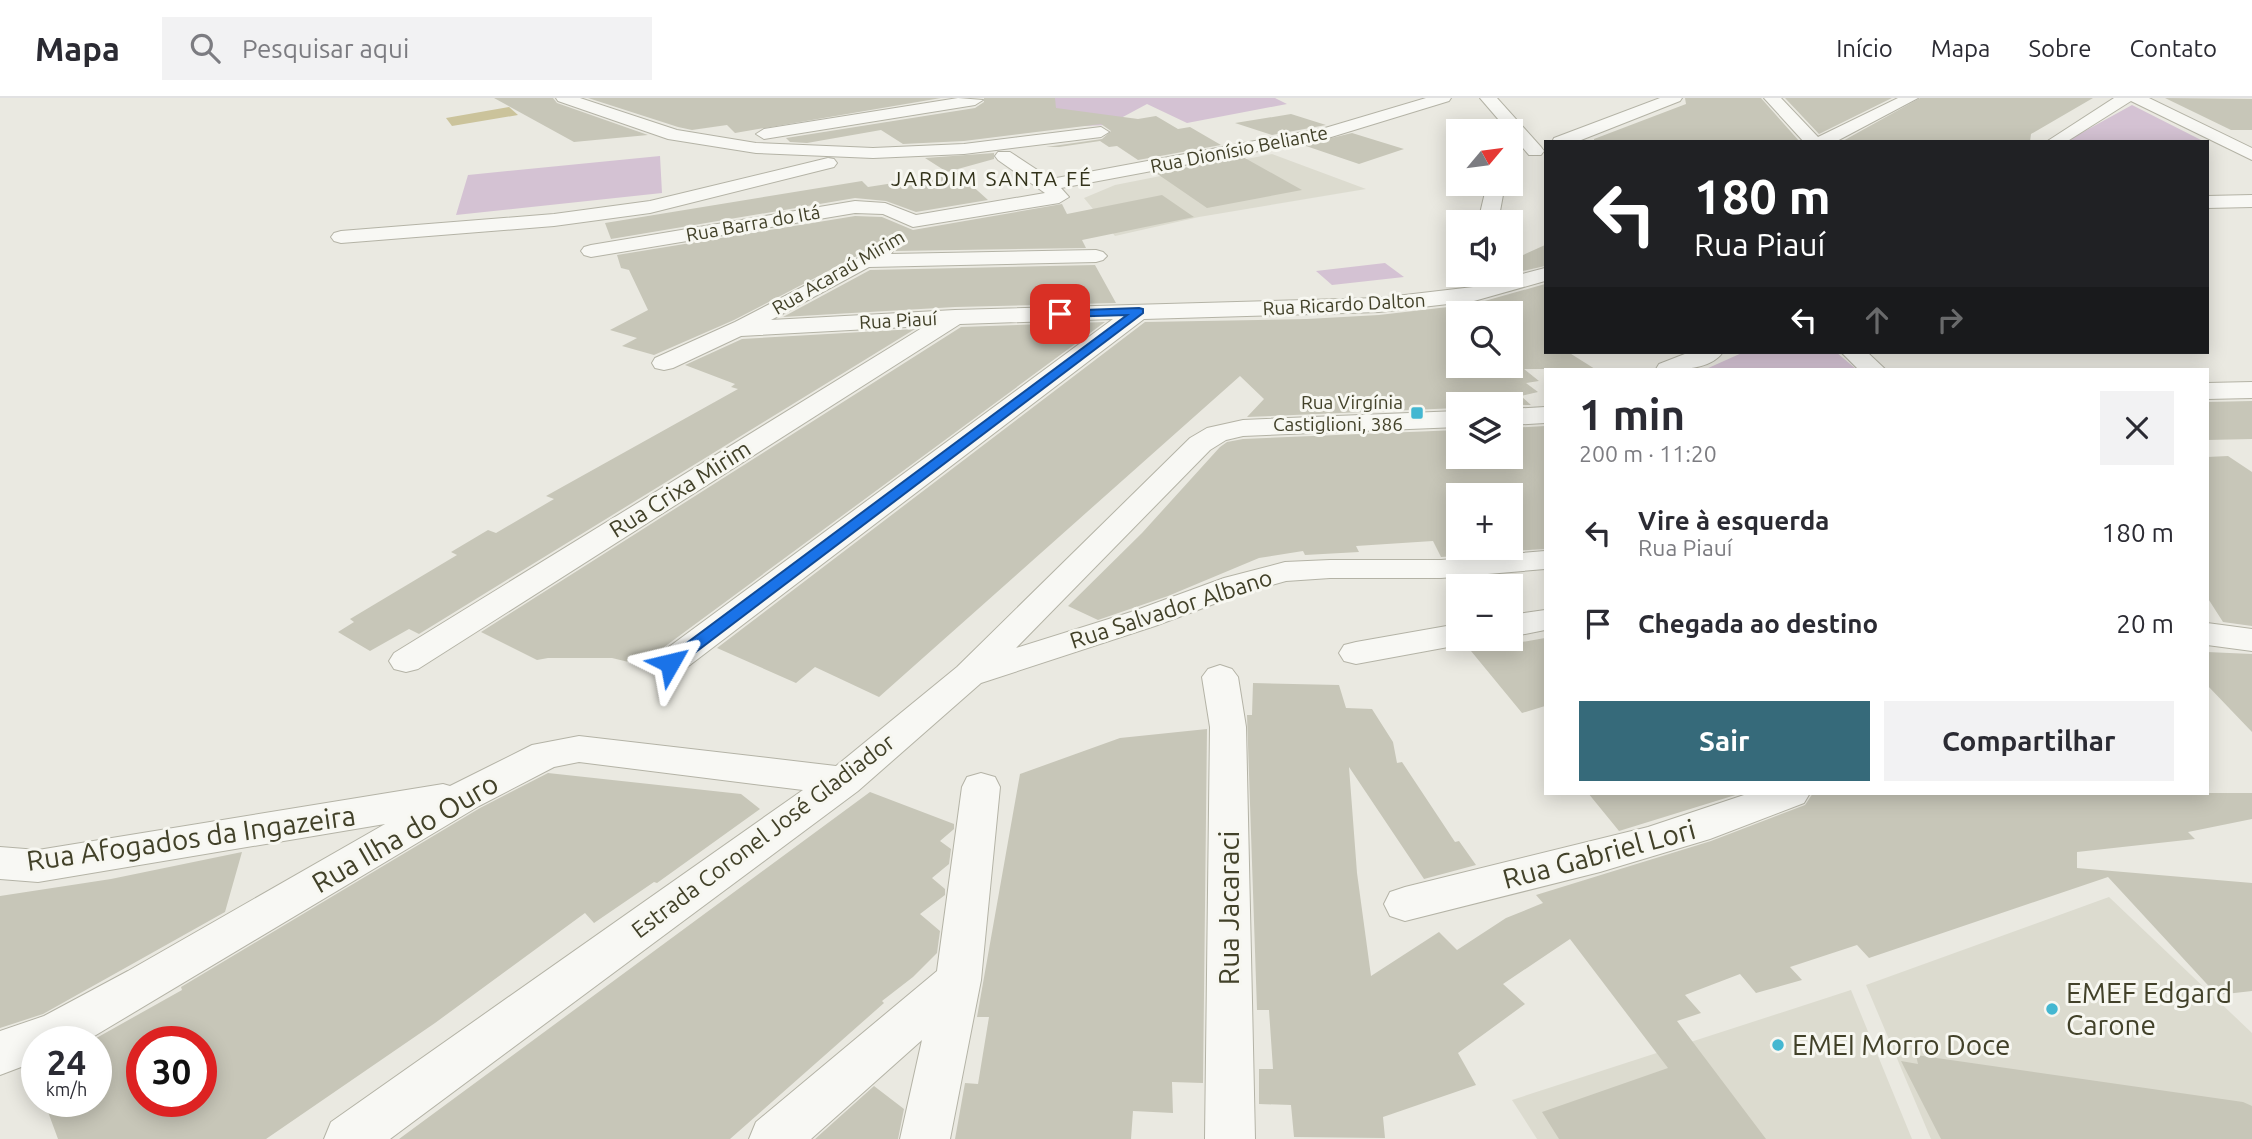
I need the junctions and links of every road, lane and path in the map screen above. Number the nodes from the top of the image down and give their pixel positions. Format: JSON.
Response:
{"nodes":[{"id":1,"x":608,"y":98,"type":"edge"},
{"id":2,"x":1443,"y":98,"type":"edge"},
{"id":3,"x":1488,"y":98,"type":"edge"},
{"id":4,"x":1674,"y":98,"type":"edge"},
{"id":5,"x":1772,"y":98,"type":"edge"},
{"id":6,"x":1910,"y":98,"type":"edge"},
{"id":7,"x":2125,"y":98,"type":"edge"},
{"id":8,"x":2137,"y":98,"type":"edge"},
{"id":9,"x":569,"y":100,"type":"edge"},
{"id":10,"x":975,"y":100,"type":"dead end"},
{"id":11,"x":1101,"y":132,"type":"dead end"},
{"id":12,"x":1565,"y":140,"type":"edge"},
{"id":13,"x":1812,"y":140,"type":"edge"},
{"id":14,"x":1825,"y":140,"type":"edge"},
{"id":15,"x":2057,"y":140,"type":"edge"},
{"id":16,"x":709,"y":142,"type":"junction"},
{"id":17,"x":1540,"y":149,"type":"edge"},
{"id":18,"x":993,"y":152,"type":"junction"},
{"id":19,"x":873,"y":153,"type":"junction"},
{"id":20,"x":2251,"y":154,"type":"edge"},
{"id":21,"x":1523,"y":157,"type":"edge"},
{"id":22,"x":1054,"y":191,"type":"junction"},
{"id":23,"x":2252,"y":201,"type":"edge"},
{"id":24,"x":2209,"y":202,"type":"edge"},
{"id":25,"x":913,"y":221,"type":"junction"},
{"id":26,"x":341,"y":237,"type":"dead end"},
{"id":27,"x":591,"y":251,"type":"dead end"},
{"id":28,"x":1096,"y":256,"type":"dead end"},
{"id":29,"x":864,"y":261,"type":"junction"},
{"id":30,"x":1544,"y":274,"type":"edge"},
{"id":31,"x":1523,"y":277,"type":"edge"},
{"id":32,"x":1462,"y":287,"type":"edge"},
{"id":33,"x":1139,"y":311,"type":"junction"},
{"id":34,"x":955,"y":317,"type":"junction"},
{"id":35,"x":737,"y":329,"type":"junction"},
{"id":36,"x":1707,"y":354,"type":"edge"},
{"id":37,"x":1855,"y":354,"type":"edge"},
{"id":38,"x":664,"y":363,"type":"dead end"},
{"id":39,"x":1671,"y":368,"type":"edge"},
{"id":40,"x":1872,"y":368,"type":"edge"},
{"id":41,"x":2252,"y":390,"type":"edge"},
{"id":42,"x":2209,"y":391,"type":"edge"},
{"id":43,"x":1544,"y":415,"type":"edge"},
{"id":44,"x":1523,"y":416,"type":"edge"},
{"id":45,"x":1446,"y":420,"type":"edge"},
{"id":46,"x":1544,"y":560,"type":"edge"},
{"id":47,"x":1544,"y":620,"type":"edge"},
{"id":48,"x":1523,"y":624,"type":"edge"},
{"id":49,"x":2209,"y":634,"type":"edge"},
{"id":50,"x":1446,"y":637,"type":"edge"},
{"id":51,"x":2252,"y":640,"type":"edge"},
{"id":52,"x":1356,"y":653,"type":"dead end"},
{"id":53,"x":406,"y":661,"type":"dead end"},
{"id":54,"x":670,"y":663,"type":"dead end"},
{"id":55,"x":969,"y":675,"type":"junction"},
{"id":56,"x":1220,"y":677,"type":"dead end"},
{"id":57,"x":844,"y":781,"type":"junction"},
{"id":58,"x":981,"y":787,"type":"dead end"},
{"id":59,"x":1785,"y":795,"type":"edge"},
{"id":60,"x":465,"y":796,"type":"junction"},
{"id":61,"x":0,"y":863,"type":"edge"},
{"id":62,"x":1405,"y":904,"type":"dead end"},
{"id":63,"x":958,"y":980,"type":"junction"},
{"id":64,"x":0,"y":1053,"type":"edge"},
{"id":65,"x":349,"y":1139,"type":"edge"},
{"id":66,"x":774,"y":1139,"type":"edge"},
{"id":67,"x":925,"y":1139,"type":"edge"},
{"id":68,"x":1230,"y":1139,"type":"edge"}],
"edges":[{"from":1,"to":9,"type":"street"},
{"from":2,"to":22,"type":"street","name":"Rua Dionísio Beliante"},
{"from":3,"to":17,"type":"street"},
{"from":4,"to":12,"type":"street"},
{"from":5,"to":13,"type":"street"},
{"from":6,"to":14,"type":"street"},
{"from":7,"to":15,"type":"street"},
{"from":8,"to":20,"type":"street"},
{"from":9,"to":16,"type":"street"},
{"from":10,"to":16,"type":"street"},
{"from":11,"to":18,"type":"street"},
{"from":16,"to":19,"type":"street"},
{"from":17,"to":21,"type":"street"},
{"from":18,"to":19,"type":"street"},
{"from":18,"to":22,"type":"street"},
{"from":19,"to":26,"type":"street"},
{"from":22,"to":25,"type":"street","name":"Rua Acaraú Mirim"},
{"from":23,"to":24,"type":"street"},
{"from":25,"to":27,"type":"street","name":"Rua Barra do Itá"},
{"from":25,"to":29,"type":"street","name":"Rua Acaraú Mirim"},
{"from":28,"to":29,"type":"street"},
{"from":29,"to":35,"type":"street","name":"Rua Acaraú Mirim"},
{"from":30,"to":31,"type":"street","name":"Rua Ricardo Dalton"},
{"from":32,"to":33,"type":"street","name":"Rua Ricardo Dalton"},
{"from":33,"to":34,"type":"street","name":"Rua Piauí"},
{"from":33,"to":54,"type":"street"},
{"from":34,"to":35,"type":"street","name":"Rua Piauí"},
{"from":34,"to":53,"type":"street","name":"Rua Crixa Mirim"},
{"from":35,"to":38,"type":"street","name":"Rua Piauí"},
{"from":36,"to":39,"type":"street"},
{"from":37,"to":40,"type":"street"},
{"from":41,"to":42,"type":"street"},
{"from":43,"to":44,"type":"street"},
{"from":45,"to":55,"type":"street","name":"Estrada Coronel José Gladiador"},
{"from":46,"to":55,"type":"street","name":"Rua Salvador Albano"},
{"from":47,"to":48,"type":"street"},
{"from":49,"to":51,"type":"street"},
{"from":50,"to":52,"type":"street"},
{"from":55,"to":57,"type":"street","name":"Estrada Coronel José Gladiador"},
{"from":56,"to":68,"type":"street","name":"Rua Jacaraci"},
{"from":57,"to":60,"type":"street","name":"Rua Ilha do Ouro"},
{"from":57,"to":65,"type":"street","name":"Estrada Coronel José Gladiador"},
{"from":58,"to":63,"type":"street"},
{"from":59,"to":62,"type":"street","name":"Rua Gabriel Lori"},
{"from":60,"to":61,"type":"street","name":"Rua Afogados da Ingazeira"},
{"from":60,"to":64,"type":"street","name":"Rua Ilha do Ouro"},
{"from":63,"to":66,"type":"street"},
{"from":63,"to":67,"type":"street"}]}
